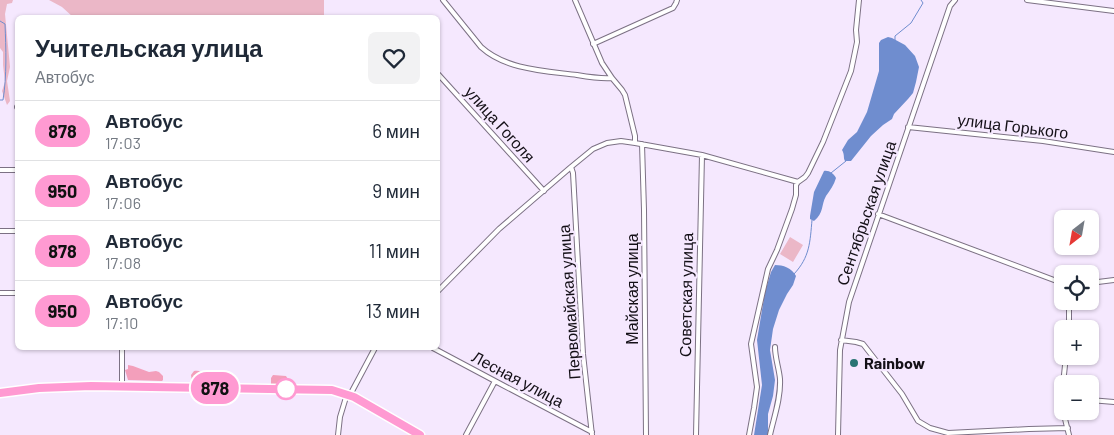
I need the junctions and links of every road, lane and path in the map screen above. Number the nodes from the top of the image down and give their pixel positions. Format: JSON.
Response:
{"nodes":[{"id":1,"x":443,"y":0,"type":"edge"},
{"id":2,"x":575,"y":0,"type":"edge"},
{"id":3,"x":677,"y":0,"type":"edge"},
{"id":4,"x":859,"y":0,"type":"edge"},
{"id":5,"x":955,"y":0,"type":"edge"},
{"id":6,"x":1027,"y":0,"type":"edge"},
{"id":7,"x":1114,"y":11,"type":"edge"},
{"id":8,"x":594,"y":44,"type":"junction"},
{"id":9,"x":440,"y":76,"type":"edge"},
{"id":10,"x":612,"y":78,"type":"junction"},
{"id":11,"x":908,"y":127,"type":"junction"},
{"id":12,"x":635,"y":142,"type":"junction"},
{"id":13,"x":642,"y":144,"type":"junction"},
{"id":14,"x":1114,"y":152,"type":"edge"},
{"id":15,"x":702,"y":155,"type":"junction"},
{"id":16,"x":571,"y":167,"type":"junction"},
{"id":17,"x":0,"y":170,"type":"edge"},
{"id":18,"x":15,"y":170,"type":"edge"},
{"id":19,"x":798,"y":182,"type":"junction"},
{"id":20,"x":544,"y":191,"type":"junction"},
{"id":21,"x":878,"y":214,"type":"junction"},
{"id":22,"x":0,"y":231,"type":"edge"},
{"id":23,"x":15,"y":231,"type":"edge"},
{"id":24,"x":1054,"y":280,"type":"edge"},
{"id":25,"x":1114,"y":280,"type":"edge"},
{"id":26,"x":1099,"y":282,"type":"edge"},
{"id":27,"x":440,"y":287,"type":"edge"},
{"id":28,"x":0,"y":293,"type":"edge"},
{"id":29,"x":15,"y":293,"type":"edge"},
{"id":30,"x":841,"y":340,"type":"junction"},
{"id":31,"x":775,"y":347,"type":"dead end"},
{"id":32,"x":122,"y":350,"type":"edge"},
{"id":33,"x":375,"y":350,"type":"edge"},
{"id":34,"x":438,"y":350,"type":"edge"},
{"id":35,"x":495,"y":382,"type":"junction"},
{"id":36,"x":122,"y":386,"type":"junction"},
{"id":37,"x":0,"y":393,"type":"edge"},
{"id":38,"x":349,"y":395,"type":"junction"},
{"id":39,"x":1099,"y":401,"type":"edge"},
{"id":40,"x":1114,"y":402,"type":"edge"},
{"id":41,"x":1066,"y":420,"type":"edge"},
{"id":42,"x":1068,"y":428,"type":"junction"},
{"id":43,"x":592,"y":433,"type":"edge"},
{"id":44,"x":338,"y":435,"type":"edge"},
{"id":45,"x":419,"y":435,"type":"edge"},
{"id":46,"x":466,"y":435,"type":"edge"},
{"id":47,"x":646,"y":435,"type":"edge"},
{"id":48,"x":696,"y":435,"type":"edge"},
{"id":49,"x":749,"y":435,"type":"edge"},
{"id":50,"x":770,"y":435,"type":"edge"},
{"id":51,"x":838,"y":435,"type":"edge"},
{"id":52,"x":1069,"y":435,"type":"edge"}],
"edges":[{"from":1,"to":10,"type":"street"},
{"from":2,"to":8,"type":"street"},
{"from":3,"to":8,"type":"street"},
{"from":4,"to":19,"type":"street"},
{"from":5,"to":11,"type":"street","name":"Сентябрьская улица"},
{"from":6,"to":7,"type":"street"},
{"from":8,"to":10,"type":"street"},
{"from":9,"to":20,"type":"street","name":"улица Гоголя"},
{"from":10,"to":12,"type":"street"},
{"from":11,"to":14,"type":"street","name":"улица Горького"},
{"from":11,"to":21,"type":"street","name":"Сентябрьская улица"},
{"from":12,"to":13,"type":"street"},
{"from":12,"to":16,"type":"street"},
{"from":13,"to":15,"type":"street"},
{"from":13,"to":47,"type":"street","name":"Майская улица"},
{"from":15,"to":19,"type":"street"},
{"from":15,"to":48,"type":"street","name":"Советская улица"},
{"from":16,"to":20,"type":"street"},
{"from":16,"to":43,"type":"street","name":"Первомайская улица"},
{"from":17,"to":18,"type":"street"},
{"from":19,"to":49,"type":"street"},
{"from":20,"to":27,"type":"street"},
{"from":21,"to":24,"type":"street"},
{"from":21,"to":30,"type":"street","name":"Сентябрьская улица"},
{"from":22,"to":23,"type":"street"},
{"from":25,"to":26,"type":"street"},
{"from":28,"to":29,"type":"street"},
{"from":30,"to":42,"type":"street"},
{"from":30,"to":51,"type":"street","name":"Сентябрьская улица"},
{"from":31,"to":50,"type":"street"},
{"from":32,"to":36,"type":"street"},
{"from":33,"to":38,"type":"street"},
{"from":34,"to":35,"type":"street","name":"Лесная улица"},
{"from":35,"to":43,"type":"street","name":"Лесная улица"},
{"from":35,"to":46,"type":"street"},
{"from":36,"to":37,"type":"street"},
{"from":36,"to":38,"type":"street"},
{"from":38,"to":44,"type":"street"},
{"from":38,"to":45,"type":"street"},
{"from":39,"to":40,"type":"street"},
{"from":41,"to":42,"type":"street"},
{"from":42,"to":52,"type":"street"}]}
